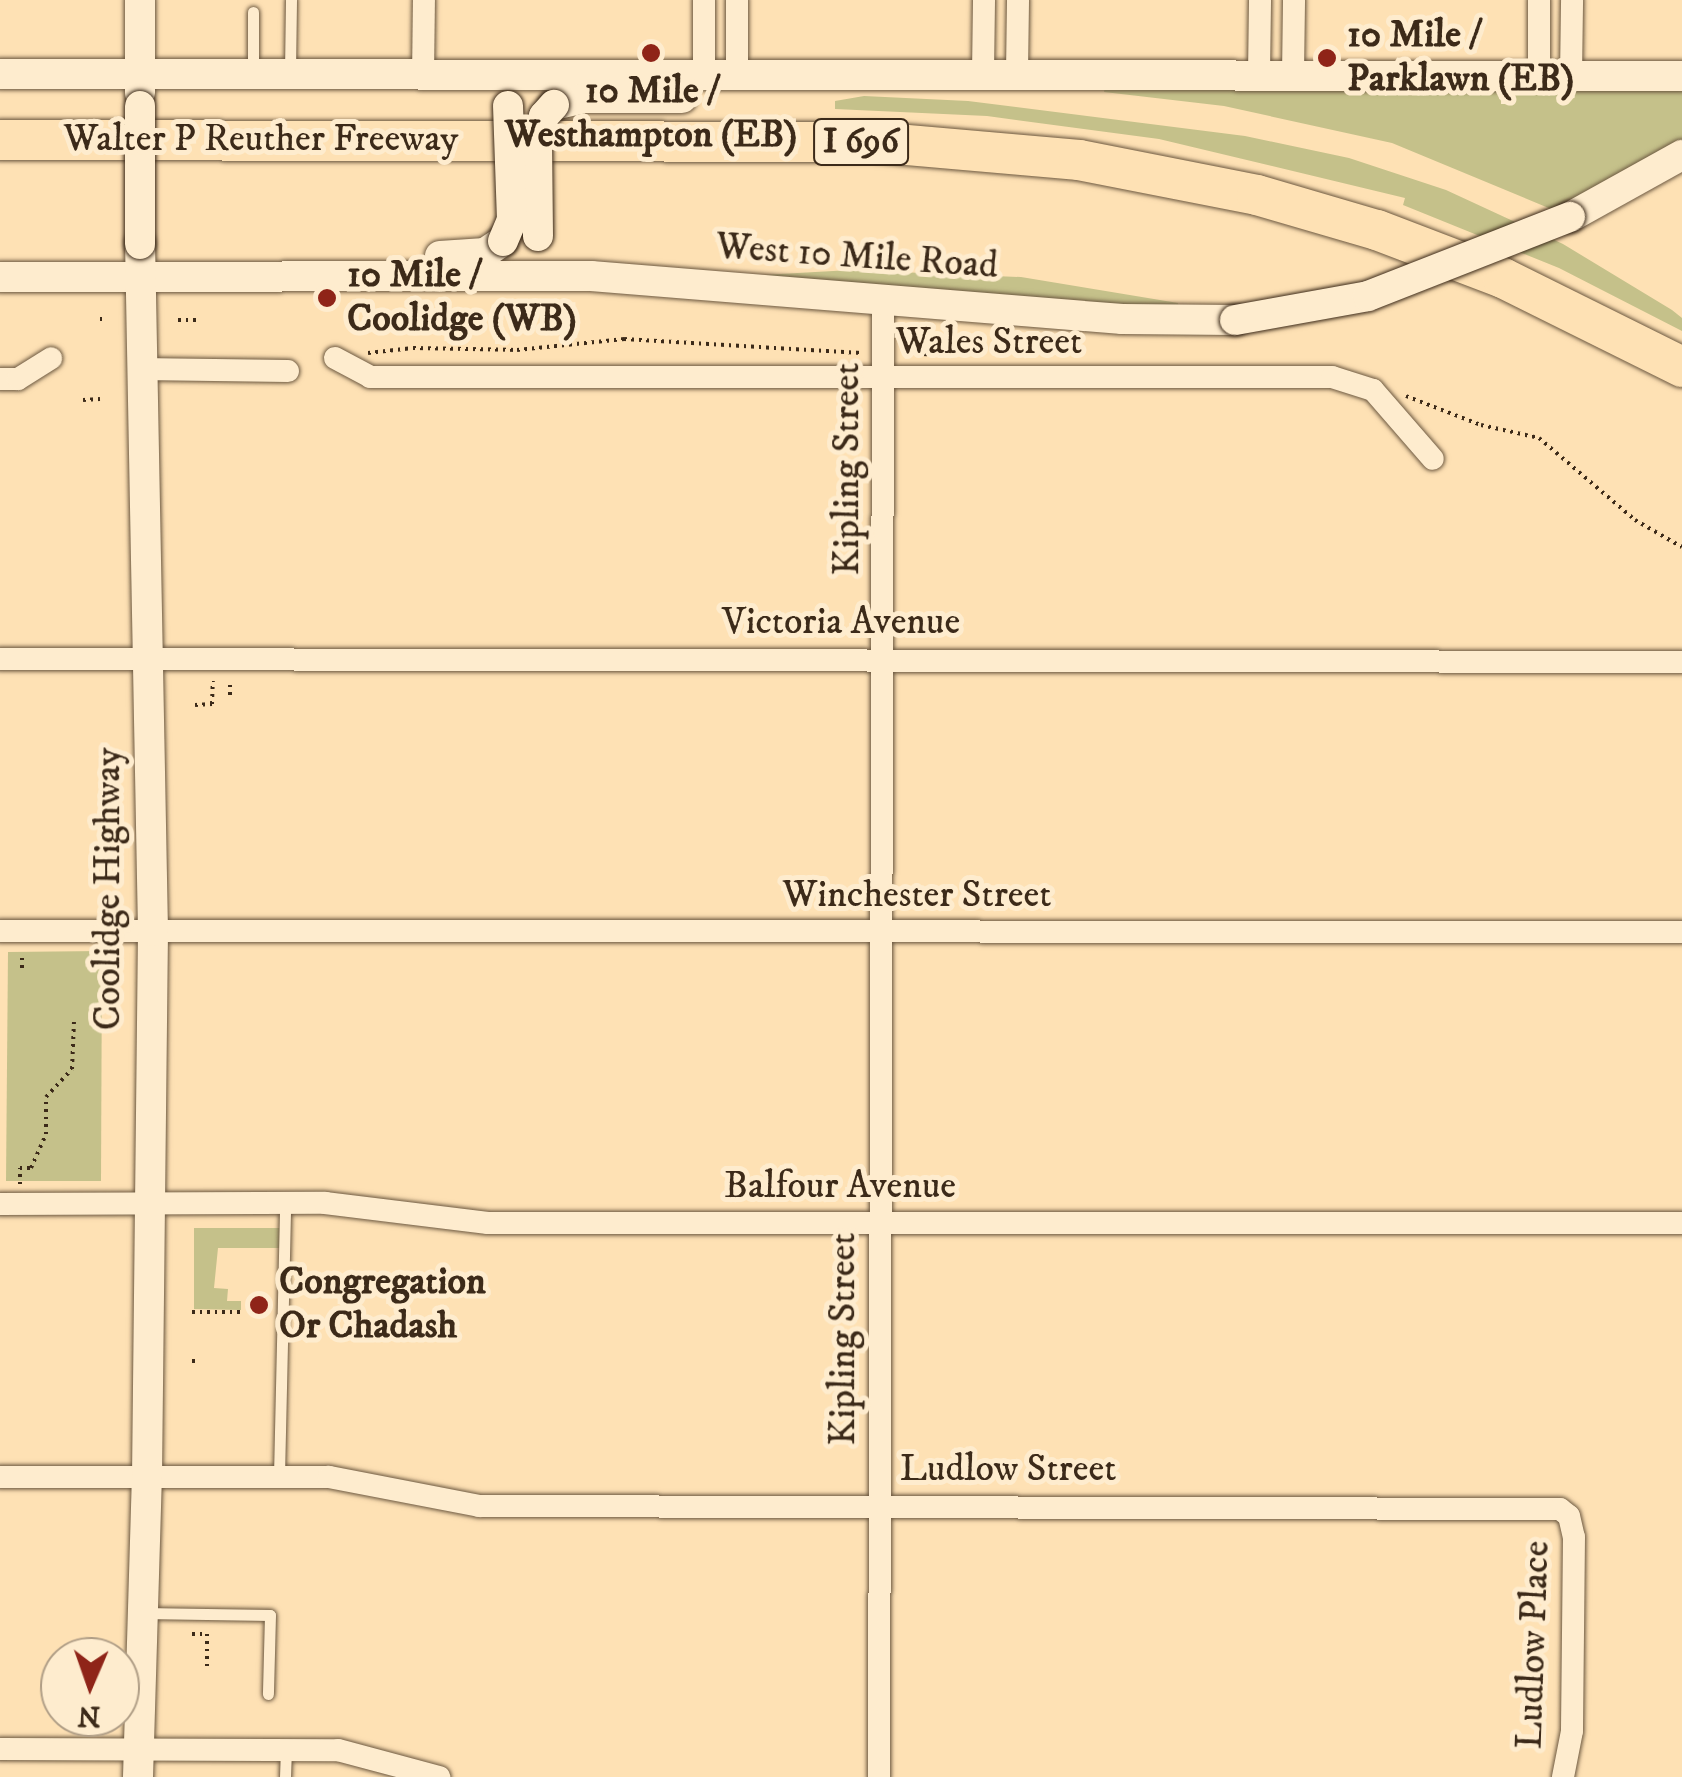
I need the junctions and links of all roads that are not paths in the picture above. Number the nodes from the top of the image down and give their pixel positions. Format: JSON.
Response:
{"nodes":[{"id":1,"x":140,"y":0,"type":"edge"},
{"id":2,"x":291,"y":0,"type":"edge"},
{"id":3,"x":424,"y":0,"type":"edge"},
{"id":4,"x":704,"y":0,"type":"edge"},
{"id":5,"x":738,"y":0,"type":"edge"},
{"id":6,"x":984,"y":0,"type":"edge"},
{"id":7,"x":1018,"y":0,"type":"edge"},
{"id":8,"x":1260,"y":0,"type":"edge"},
{"id":9,"x":1294,"y":0,"type":"edge"},
{"id":10,"x":1540,"y":0,"type":"edge"},
{"id":11,"x":1572,"y":0,"type":"edge"},
{"id":12,"x":252,"y":12,"type":"dead end"},
{"id":13,"x":1017,"y":72,"type":"junction"},
{"id":14,"x":983,"y":73,"type":"junction"},
{"id":15,"x":0,"y":74,"type":"edge"},
{"id":16,"x":1259,"y":74,"type":"junction"},
{"id":17,"x":1293,"y":74,"type":"junction"},
{"id":18,"x":1539,"y":75,"type":"junction"},
{"id":19,"x":253,"y":76,"type":"junction"},
{"id":20,"x":290,"y":76,"type":"junction"},
{"id":21,"x":1571,"y":76,"type":"junction"},
{"id":22,"x":1682,"y":76,"type":"edge"},
{"id":23,"x":423,"y":77,"type":"junction"},
{"id":24,"x":484,"y":77,"type":"junction"},
{"id":25,"x":704,"y":77,"type":"junction"},
{"id":26,"x":820,"y":77,"type":"junction"},
{"id":27,"x":737,"y":78,"type":"junction"},
{"id":28,"x":140,"y":90,"type":"junction"},
{"id":29,"x":0,"y":140,"type":"edge"},
{"id":30,"x":1682,"y":154,"type":"edge"},
{"id":31,"x":1682,"y":171,"type":"edge"},
{"id":32,"x":1570,"y":217,"type":"junction"},
{"id":33,"x":140,"y":276,"type":"junction"},
{"id":34,"x":196,"y":276,"type":"junction"},
{"id":35,"x":568,"y":276,"type":"junction"},
{"id":36,"x":0,"y":277,"type":"edge"},
{"id":37,"x":883,"y":300,"type":"junction"},
{"id":38,"x":50,"y":358,"type":"dead end"},
{"id":39,"x":335,"y":358,"type":"dead end"},
{"id":40,"x":1682,"y":368,"type":"edge"},
{"id":41,"x":140,"y":369,"type":"junction"},
{"id":42,"x":288,"y":371,"type":"dead end"},
{"id":43,"x":882,"y":378,"type":"junction"},
{"id":44,"x":0,"y":379,"type":"edge"},
{"id":45,"x":1433,"y":459,"type":"dead end"},
{"id":46,"x":882,"y":658,"type":"junction"},
{"id":47,"x":0,"y":659,"type":"edge"},
{"id":48,"x":146,"y":661,"type":"junction"},
{"id":49,"x":1682,"y":662,"type":"edge"},
{"id":50,"x":0,"y":931,"type":"edge"},
{"id":51,"x":152,"y":931,"type":"junction"},
{"id":52,"x":882,"y":931,"type":"junction"},
{"id":53,"x":1682,"y":932,"type":"edge"},
{"id":54,"x":148,"y":1203,"type":"junction"},
{"id":55,"x":10,"y":1204,"type":"edge"},
{"id":56,"x":284,"y":1204,"type":"junction"},
{"id":57,"x":880,"y":1223,"type":"junction"},
{"id":58,"x":1682,"y":1223,"type":"edge"},
{"id":59,"x":279,"y":1476,"type":"junction"},
{"id":60,"x":0,"y":1477,"type":"edge"},
{"id":61,"x":147,"y":1477,"type":"junction"},
{"id":62,"x":879,"y":1505,"type":"junction"},
{"id":63,"x":1570,"y":1516,"type":"joint"},
{"id":64,"x":141,"y":1613,"type":"junction"},
{"id":65,"x":268,"y":1694,"type":"dead end"},
{"id":66,"x":286,"y":1748,"type":"junction"},
{"id":67,"x":0,"y":1749,"type":"edge"},
{"id":68,"x":138,"y":1763,"type":"edge"},
{"id":69,"x":285,"y":1777,"type":"edge"},
{"id":70,"x":439,"y":1777,"type":"edge"},
{"id":71,"x":878,"y":1777,"type":"edge"},
{"id":72,"x":1562,"y":1777,"type":"edge"}],
"edges":[{"from":1,"to":28,"type":"main road","name":"Coolidge Highway"},
{"from":2,"to":20,"type":"lane"},
{"from":3,"to":23,"type":"street"},
{"from":4,"to":25,"type":"street"},
{"from":5,"to":27,"type":"street"},
{"from":6,"to":14,"type":"street"},
{"from":7,"to":13,"type":"street"},
{"from":8,"to":16,"type":"street"},
{"from":9,"to":17,"type":"street"},
{"from":10,"to":18,"type":"street"},
{"from":11,"to":21,"type":"street"},
{"from":12,"to":19,"type":"lane"},
{"from":13,"to":14,"type":"main road"},
{"from":13,"to":16,"type":"main road"},
{"from":14,"to":26,"type":"main road"},
{"from":15,"to":28,"type":"main road"},
{"from":16,"to":17,"type":"main road"},
{"from":17,"to":18,"type":"main road"},
{"from":18,"to":21,"type":"main road"},
{"from":19,"to":20,"type":"main road"},
{"from":19,"to":28,"type":"main road"},
{"from":20,"to":23,"type":"main road"},
{"from":21,"to":22,"type":"main road"},
{"from":23,"to":24,"type":"main road"},
{"from":24,"to":25,"type":"main road"},
{"from":24,"to":34,"type":"main road","bridge":true},
{"from":25,"to":27,"type":"main road"},
{"from":26,"to":27,"type":"main road"},
{"from":26,"to":35,"type":"main road","bridge":true},
{"from":28,"to":33,"type":"main road","name":"Coolidge Highway","bridge":true},
{"from":29,"to":40,"type":"highway","name":"Walter P Reuther Freeway","number":"I 696"},
{"from":30,"to":32,"type":"main road"},
{"from":31,"to":32,"type":"main road","name":"West 10 Mile Road"},
{"from":32,"to":37,"type":"main road","name":"West 10 Mile Road","bridge":true},
{"from":33,"to":34,"type":"main road","name":"West 10 Mile Road"},
{"from":33,"to":36,"type":"main road","name":"West 10 Mile Road"},
{"from":33,"to":41,"type":"main road","name":"Coolidge Highway"},
{"from":34,"to":35,"type":"main road","name":"West 10 Mile Road"},
{"from":35,"to":37,"type":"main road","name":"West 10 Mile Road"},
{"from":37,"to":43,"type":"street","name":"Kipling Street"},
{"from":38,"to":44,"type":"street"},
{"from":39,"to":43,"type":"street","name":"Wales Street"},
{"from":41,"to":42,"type":"street"},
{"from":41,"to":48,"type":"main road","name":"Coolidge Highway"},
{"from":43,"to":45,"type":"street","name":"Wales Street"},
{"from":43,"to":46,"type":"street","name":"Kipling Street"},
{"from":46,"to":48,"type":"street","name":"Victoria Avenue"},
{"from":46,"to":49,"type":"street","name":"Victoria Avenue"},
{"from":46,"to":52,"type":"street","name":"Kipling Street"},
{"from":47,"to":48,"type":"street","name":"Victoria Avenue"},
{"from":48,"to":51,"type":"main road","name":"Coolidge Highway"},
{"from":50,"to":51,"type":"street","name":"Winchester Street"},
{"from":51,"to":52,"type":"street","name":"Winchester Street"},
{"from":51,"to":54,"type":"main road","name":"Coolidge Highway"},
{"from":52,"to":53,"type":"street","name":"Winchester Street"},
{"from":52,"to":57,"type":"street","name":"Kipling Street"},
{"from":54,"to":55,"type":"street","name":"Balfour Avenue"},
{"from":54,"to":56,"type":"street","name":"Balfour Avenue"},
{"from":54,"to":61,"type":"main road","name":"Coolidge Highway"},
{"from":56,"to":57,"type":"street","name":"Balfour Avenue"},
{"from":56,"to":59,"type":"lane"},
{"from":57,"to":58,"type":"street","name":"Balfour Avenue"},
{"from":57,"to":62,"type":"street","name":"Kipling Street"},
{"from":59,"to":61,"type":"street","name":"Ludlow Street"},
{"from":59,"to":62,"type":"street","name":"Ludlow Street"},
{"from":60,"to":61,"type":"street","name":"Ludlow Street"},
{"from":61,"to":64,"type":"main road","name":"Coolidge Highway"},
{"from":62,"to":63,"type":"street","name":"Ludlow Street"},
{"from":62,"to":71,"type":"street","name":"Kipling Street"},
{"from":63,"to":72,"type":"street","name":"Ludlow Place"},
{"from":64,"to":65,"type":"lane"},
{"from":64,"to":68,"type":"main road","name":"Coolidge Highway"},
{"from":66,"to":68,"type":"street"},
{"from":66,"to":69,"type":"lane"},
{"from":66,"to":70,"type":"street"},
{"from":67,"to":68,"type":"street"}]}
